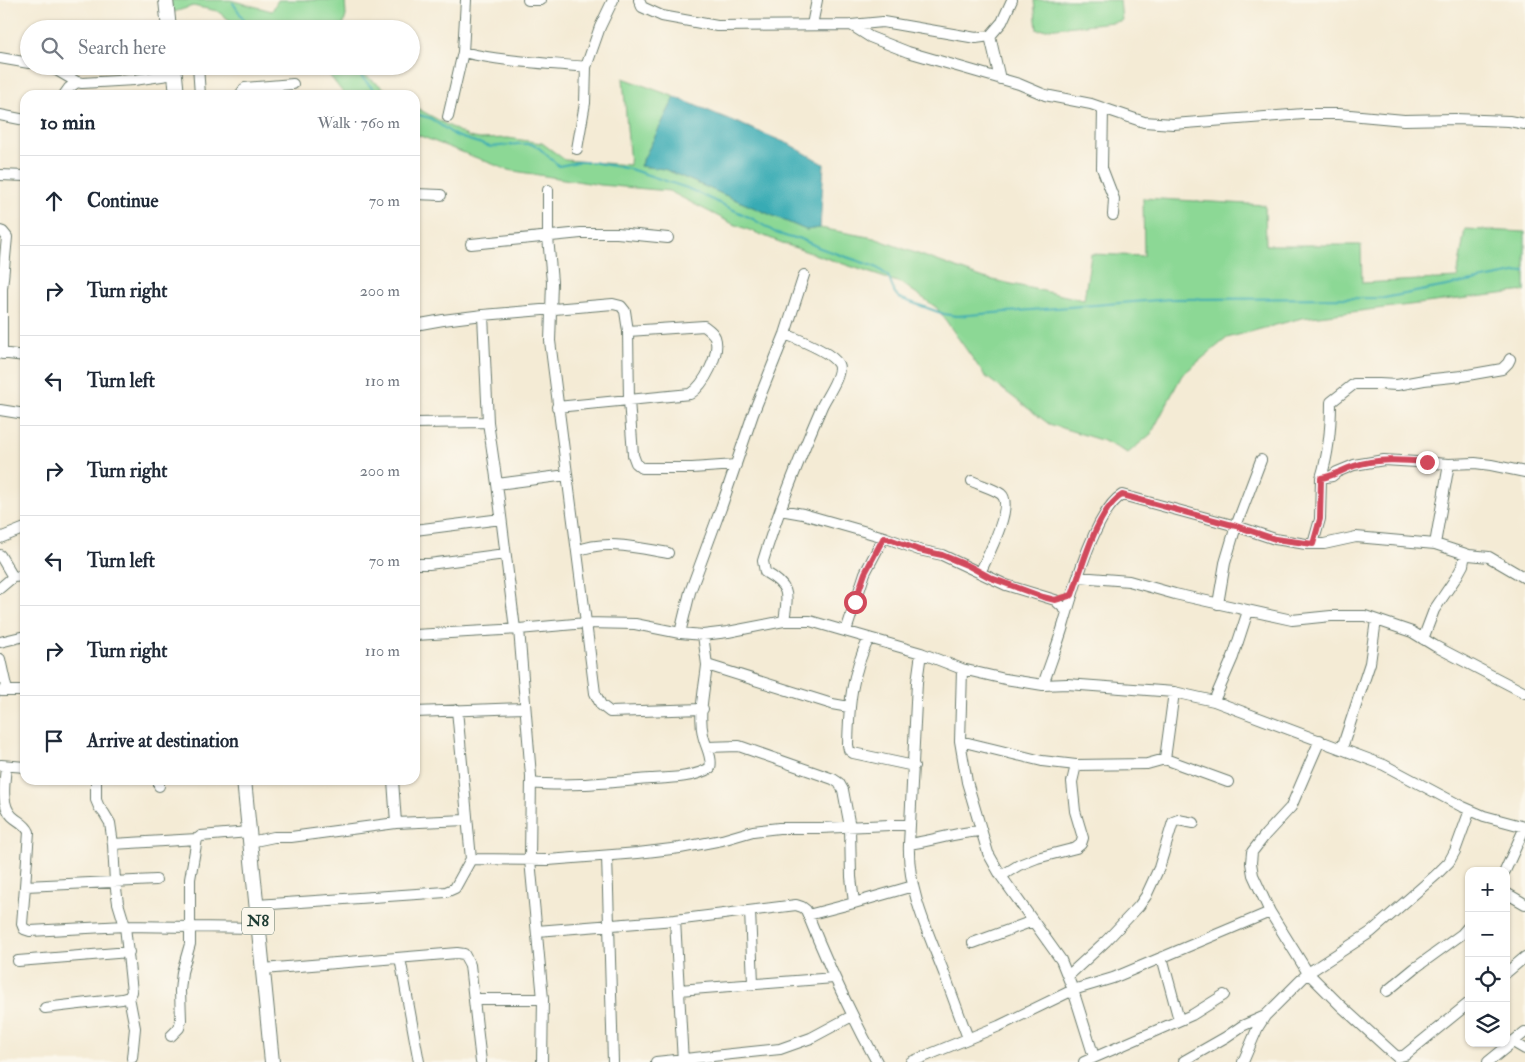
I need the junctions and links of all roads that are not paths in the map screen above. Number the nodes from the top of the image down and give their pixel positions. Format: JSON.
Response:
{"nodes":[{"id":1,"x":166,"y":0,"type":"edge"},
{"id":2,"x":466,"y":0,"type":"edge"},
{"id":3,"x":528,"y":0,"type":"edge"},
{"id":4,"x":541,"y":0,"type":"edge"},
{"id":5,"x":613,"y":0,"type":"edge"},
{"id":6,"x":639,"y":0,"type":"edge"},
{"id":7,"x":817,"y":0,"type":"edge"},
{"id":8,"x":1012,"y":0,"type":"edge"},
{"id":9,"x":168,"y":20,"type":"edge"},
{"id":10,"x":812,"y":25,"type":"junction"},
{"id":11,"x":851,"y":25,"type":"junction"},
{"id":12,"x":990,"y":36,"type":"junction"},
{"id":13,"x":463,"y":52,"type":"junction"},
{"id":14,"x":0,"y":58,"type":"edge"},
{"id":15,"x":20,"y":61,"type":"edge"},
{"id":16,"x":586,"y":68,"type":"junction"},
{"id":17,"x":65,"y":75,"type":"edge"},
{"id":18,"x":154,"y":75,"type":"edge"},
{"id":19,"x":175,"y":75,"type":"edge"},
{"id":20,"x":199,"y":75,"type":"edge"},
{"id":21,"x":1000,"y":78,"type":"junction"},
{"id":22,"x":77,"y":82,"type":"junction"},
{"id":23,"x":292,"y":84,"type":"dead end"},
{"id":24,"x":68,"y":90,"type":"edge"},
{"id":25,"x":177,"y":90,"type":"edge"},
{"id":26,"x":200,"y":90,"type":"edge"},
{"id":27,"x":244,"y":90,"type":"edge"},
{"id":28,"x":1103,"y":108,"type":"junction"},
{"id":29,"x":0,"y":115,"type":"edge"},
{"id":30,"x":448,"y":117,"type":"dead end"},
{"id":31,"x":20,"y":119,"type":"edge"},
{"id":32,"x":1525,"y":124,"type":"edge"},
{"id":33,"x":577,"y":149,"type":"dead end"},
{"id":34,"x":0,"y":176,"type":"edge"},
{"id":35,"x":20,"y":176,"type":"edge"},
{"id":36,"x":548,"y":190,"type":"dead end"},
{"id":37,"x":420,"y":194,"type":"edge"},
{"id":38,"x":441,"y":195,"type":"dead end"},
{"id":39,"x":1113,"y":215,"type":"dead end"},
{"id":40,"x":0,"y":231,"type":"edge"},
{"id":41,"x":548,"y":237,"type":"junction"},
{"id":42,"x":668,"y":238,"type":"dead end"},
{"id":43,"x":471,"y":244,"type":"dead end"},
{"id":44,"x":804,"y":275,"type":"dead end"},
{"id":45,"x":1,"y":289,"type":"edge"},
{"id":46,"x":551,"y":309,"type":"junction"},
{"id":47,"x":483,"y":315,"type":"junction"},
{"id":48,"x":420,"y":324,"type":"edge"},
{"id":49,"x":628,"y":331,"type":"junction"},
{"id":50,"x":785,"y":334,"type":"junction"},
{"id":51,"x":1,"y":354,"type":"edge"},
{"id":52,"x":20,"y":356,"type":"edge"},
{"id":53,"x":1510,"y":359,"type":"dead end"},
{"id":54,"x":629,"y":400,"type":"junction"},
{"id":55,"x":558,"y":407,"type":"junction"},
{"id":56,"x":0,"y":410,"type":"edge"},
{"id":57,"x":20,"y":413,"type":"edge"},
{"id":58,"x":488,"y":422,"type":"junction"},
{"id":59,"x":420,"y":423,"type":"edge"},
{"id":60,"x":1261,"y":460,"type":"dead end"},
{"id":61,"x":1449,"y":464,"type":"junction"},
{"id":62,"x":736,"y":465,"type":"junction"},
{"id":63,"x":1525,"y":472,"type":"edge"},
{"id":64,"x":567,"y":475,"type":"junction"},
{"id":65,"x":1321,"y":478,"type":"junction"},
{"id":66,"x":972,"y":481,"type":"dead end"},
{"id":67,"x":497,"y":484,"type":"junction"},
{"id":68,"x":780,"y":510,"type":"junction"},
{"id":69,"x":501,"y":520,"type":"junction"},
{"id":70,"x":1236,"y":526,"type":"junction"},
{"id":71,"x":420,"y":529,"type":"edge"},
{"id":72,"x":20,"y":530,"type":"edge"},
{"id":73,"x":884,"y":537,"type":"junction"},
{"id":74,"x":0,"y":538,"type":"edge"},
{"id":75,"x":1313,"y":544,"type":"junction"},
{"id":76,"x":1435,"y":544,"type":"junction"},
{"id":77,"x":577,"y":551,"type":"junction"},
{"id":78,"x":668,"y":553,"type":"dead end"},
{"id":79,"x":0,"y":554,"type":"edge"},
{"id":80,"x":505,"y":554,"type":"junction"},
{"id":81,"x":1465,"y":554,"type":"junction"},
{"id":82,"x":420,"y":564,"type":"edge"},
{"id":83,"x":980,"y":573,"type":"junction"},
{"id":84,"x":20,"y":576,"type":"edge"},
{"id":85,"x":13,"y":577,"type":"junction"},
{"id":86,"x":1078,"y":577,"type":"junction"},
{"id":87,"x":1525,"y":578,"type":"edge"},
{"id":88,"x":0,"y":588,"type":"edge"},
{"id":89,"x":1072,"y":595,"type":"junction"},
{"id":90,"x":1055,"y":600,"type":"junction"},
{"id":91,"x":1218,"y":604,"type":"junction"},
{"id":92,"x":1067,"y":610,"type":"junction"},
{"id":93,"x":1248,"y":611,"type":"junction"},
{"id":94,"x":1376,"y":620,"type":"junction"},
{"id":95,"x":784,"y":621,"type":"junction"},
{"id":96,"x":586,"y":623,"type":"junction"},
{"id":97,"x":517,"y":629,"type":"junction"},
{"id":98,"x":846,"y":631,"type":"junction"},
{"id":99,"x":680,"y":634,"type":"junction"},
{"id":100,"x":420,"y":635,"type":"edge"},
{"id":101,"x":703,"y":635,"type":"junction"},
{"id":102,"x":20,"y":637,"type":"edge"},
{"id":103,"x":869,"y":638,"type":"junction"},
{"id":104,"x":1423,"y":639,"type":"junction"},
{"id":105,"x":0,"y":642,"type":"edge"},
{"id":106,"x":921,"y":654,"type":"junction"},
{"id":107,"x":0,"y":659,"type":"edge"},
{"id":108,"x":707,"y":665,"type":"junction"},
{"id":109,"x":962,"y":669,"type":"junction"},
{"id":110,"x":1043,"y":685,"type":"junction"},
{"id":111,"x":4,"y":691,"type":"edge"},
{"id":112,"x":20,"y":691,"type":"edge"},
{"id":113,"x":1174,"y":692,"type":"junction"},
{"id":114,"x":1525,"y":693,"type":"edge"},
{"id":115,"x":1214,"y":701,"type":"junction"},
{"id":116,"x":848,"y":707,"type":"junction"},
{"id":117,"x":525,"y":708,"type":"junction"},
{"id":118,"x":703,"y":709,"type":"junction"},
{"id":119,"x":457,"y":710,"type":"junction"},
{"id":120,"x":420,"y":712,"type":"edge"},
{"id":121,"x":1320,"y":740,"type":"junction"},
{"id":122,"x":960,"y":742,"type":"junction"},
{"id":123,"x":707,"y":747,"type":"junction"},
{"id":124,"x":1342,"y":748,"type":"junction"},
{"id":125,"x":1165,"y":759,"type":"junction"},
{"id":126,"x":3,"y":765,"type":"edge"},
{"id":127,"x":1076,"y":765,"type":"junction"},
{"id":128,"x":914,"y":766,"type":"junction"},
{"id":129,"x":20,"y":767,"type":"edge"},
{"id":130,"x":1228,"y":782,"type":"dead end"},
{"id":131,"x":531,"y":783,"type":"junction"},
{"id":132,"x":96,"y":785,"type":"edge"},
{"id":133,"x":244,"y":785,"type":"edge"},
{"id":134,"x":393,"y":785,"type":"edge"},
{"id":135,"x":1470,"y":810,"type":"junction"},
{"id":136,"x":466,"y":820,"type":"junction"},
{"id":137,"x":396,"y":823,"type":"junction"},
{"id":138,"x":1194,"y":823,"type":"dead end"},
{"id":139,"x":910,"y":825,"type":"junction"},
{"id":140,"x":850,"y":827,"type":"junction"},
{"id":141,"x":1525,"y":827,"type":"edge"},
{"id":142,"x":980,"y":831,"type":"junction"},
{"id":143,"x":249,"y":837,"type":"junction"},
{"id":144,"x":197,"y":839,"type":"junction"},
{"id":145,"x":113,"y":844,"type":"junction"},
{"id":146,"x":909,"y":844,"type":"junction"},
{"id":147,"x":607,"y":856,"type":"junction"},
{"id":148,"x":471,"y":859,"type":"junction"},
{"id":149,"x":530,"y":860,"type":"junction"},
{"id":150,"x":1507,"y":867,"type":"edge"},
{"id":151,"x":1001,"y":876,"type":"junction"},
{"id":152,"x":156,"y":880,"type":"dead end"},
{"id":153,"x":115,"y":882,"type":"junction"},
{"id":154,"x":25,"y":886,"type":"junction"},
{"id":155,"x":913,"y":886,"type":"junction"},
{"id":156,"x":1510,"y":895,"type":"edge"},
{"id":157,"x":854,"y":903,"type":"junction"},
{"id":158,"x":1525,"y":904,"type":"edge"},
{"id":159,"x":257,"y":905,"type":"junction"},
{"id":160,"x":750,"y":911,"type":"junction"},
{"id":161,"x":1270,"y":912,"type":"junction"},
{"id":162,"x":808,"y":915,"type":"junction"},
{"id":163,"x":675,"y":920,"type":"junction"},
{"id":164,"x":1033,"y":921,"type":"junction"},
{"id":165,"x":608,"y":925,"type":"junction"},
{"id":166,"x":126,"y":926,"type":"junction"},
{"id":167,"x":190,"y":926,"type":"junction"},
{"id":168,"x":258,"y":928,"type":"junction"},
{"id":169,"x":537,"y":931,"type":"junction"},
{"id":170,"x":1465,"y":931,"type":"edge"},
{"id":171,"x":973,"y":943,"type":"dead end"},
{"id":172,"x":129,"y":952,"type":"junction"},
{"id":173,"x":1525,"y":956,"type":"edge"},
{"id":174,"x":1162,"y":957,"type":"junction"},
{"id":175,"x":400,"y":958,"type":"junction"},
{"id":176,"x":18,"y":961,"type":"dead end"},
{"id":177,"x":1510,"y":969,"type":"edge"},
{"id":178,"x":263,"y":970,"type":"junction"},
{"id":179,"x":1308,"y":973,"type":"junction"},
{"id":180,"x":1068,"y":976,"type":"junction"},
{"id":181,"x":834,"y":978,"type":"junction"},
{"id":182,"x":753,"y":983,"type":"junction"},
{"id":183,"x":679,"y":990,"type":"junction"},
{"id":184,"x":1073,"y":990,"type":"junction"},
{"id":185,"x":1387,"y":991,"type":"dead end"},
{"id":186,"x":1224,"y":995,"type":"dead end"},
{"id":187,"x":129,"y":997,"type":"junction"},
{"id":188,"x":474,"y":999,"type":"junction"},
{"id":189,"x":543,"y":999,"type":"junction"},
{"id":190,"x":1465,"y":1006,"type":"edge"},
{"id":191,"x":45,"y":1008,"type":"dead end"},
{"id":192,"x":852,"y":1016,"type":"junction"},
{"id":193,"x":1265,"y":1016,"type":"junction"},
{"id":194,"x":1179,"y":1020,"type":"junction"},
{"id":195,"x":1525,"y":1032,"type":"edge"},
{"id":196,"x":171,"y":1036,"type":"dead end"},
{"id":197,"x":968,"y":1038,"type":"junction"},
{"id":198,"x":1513,"y":1042,"type":"junction"},
{"id":199,"x":1525,"y":1049,"type":"edge"},
{"id":200,"x":1094,"y":1057,"type":"junction"},
{"id":201,"x":132,"y":1058,"type":"dead end"},
{"id":202,"x":683,"y":1061,"type":"edge"},
{"id":203,"x":1184,"y":1061,"type":"edge"},
{"id":204,"x":272,"y":1062,"type":"edge"},
{"id":205,"x":419,"y":1062,"type":"edge"},
{"id":206,"x":481,"y":1062,"type":"edge"},
{"id":207,"x":542,"y":1062,"type":"edge"},
{"id":208,"x":614,"y":1062,"type":"edge"},
{"id":209,"x":656,"y":1062,"type":"edge"},
{"id":210,"x":877,"y":1062,"type":"edge"},
{"id":211,"x":911,"y":1062,"type":"edge"},
{"id":212,"x":1084,"y":1062,"type":"edge"},
{"id":213,"x":1243,"y":1062,"type":"edge"},
{"id":214,"x":1488,"y":1062,"type":"edge"}],
"edges":[{"from":1,"to":9,"type":"highway"},
{"from":2,"to":13,"type":"street"},
{"from":3,"to":4,"type":"street"},
{"from":5,"to":16,"type":"street"},
{"from":6,"to":10,"type":"street"},
{"from":7,"to":10,"type":"street"},
{"from":8,"to":12,"type":"street"},
{"from":10,"to":11,"type":"street"},
{"from":11,"to":12,"type":"street"},
{"from":11,"to":21,"type":"street"},
{"from":12,"to":21,"type":"street"},
{"from":13,"to":16,"type":"street"},
{"from":13,"to":30,"type":"street"},
{"from":14,"to":15,"type":"street"},
{"from":16,"to":33,"type":"street"},
{"from":17,"to":22,"type":"street"},
{"from":18,"to":22,"type":"street"},
{"from":19,"to":25,"type":"highway"},
{"from":20,"to":26,"type":"street"},
{"from":21,"to":28,"type":"street"},
{"from":22,"to":24,"type":"street"},
{"from":23,"to":27,"type":"street"},
{"from":28,"to":32,"type":"street"},
{"from":28,"to":39,"type":"street"},
{"from":29,"to":31,"type":"street"},
{"from":34,"to":35,"type":"street"},
{"from":36,"to":41,"type":"street"},
{"from":37,"to":38,"type":"street"},
{"from":40,"to":45,"type":"street"},
{"from":41,"to":42,"type":"street"},
{"from":41,"to":43,"type":"street"},
{"from":41,"to":46,"type":"street"},
{"from":44,"to":50,"type":"street"},
{"from":45,"to":51,"type":"street"},
{"from":46,"to":47,"type":"street"},
{"from":46,"to":49,"type":"street"},
{"from":46,"to":55,"type":"street"},
{"from":47,"to":48,"type":"street"},
{"from":47,"to":58,"type":"street"},
{"from":49,"to":54,"type":"street"},
{"from":49,"to":54,"type":"street"},
{"from":50,"to":62,"type":"street"},
{"from":50,"to":68,"type":"street"},
{"from":51,"to":52,"type":"street"},
{"from":53,"to":65,"type":"street"},
{"from":54,"to":55,"type":"street"},
{"from":54,"to":62,"type":"street"},
{"from":55,"to":64,"type":"street"},
{"from":56,"to":57,"type":"street"},
{"from":58,"to":59,"type":"street"},
{"from":58,"to":67,"type":"street"},
{"from":60,"to":70,"type":"street"},
{"from":61,"to":63,"type":"street"},
{"from":61,"to":65,"type":"street"},
{"from":61,"to":76,"type":"street"},
{"from":62,"to":99,"type":"street"},
{"from":64,"to":67,"type":"street"},
{"from":64,"to":77,"type":"street"},
{"from":65,"to":75,"type":"street"},
{"from":66,"to":83,"type":"street"},
{"from":67,"to":69,"type":"street"},
{"from":68,"to":73,"type":"street"},
{"from":68,"to":95,"type":"street"},
{"from":69,"to":71,"type":"street"},
{"from":69,"to":80,"type":"street"},
{"from":70,"to":75,"type":"street"},
{"from":70,"to":86,"type":"street"},
{"from":70,"to":91,"type":"street"},
{"from":72,"to":74,"type":"street"},
{"from":73,"to":83,"type":"street"},
{"from":73,"to":98,"type":"street"},
{"from":75,"to":76,"type":"street"},
{"from":76,"to":81,"type":"street"},
{"from":77,"to":78,"type":"street"},
{"from":77,"to":96,"type":"street"},
{"from":79,"to":85,"type":"street"},
{"from":80,"to":82,"type":"street"},
{"from":80,"to":97,"type":"street"},
{"from":81,"to":87,"type":"street"},
{"from":81,"to":104,"type":"street"},
{"from":83,"to":90,"type":"street"},
{"from":84,"to":85,"type":"street"},
{"from":85,"to":88,"type":"street"},
{"from":86,"to":89,"type":"street"},
{"from":86,"to":91,"type":"street"},
{"from":89,"to":90,"type":"street"},
{"from":89,"to":92,"type":"street"},
{"from":90,"to":92,"type":"street"},
{"from":91,"to":93,"type":"street"},
{"from":92,"to":110,"type":"street"},
{"from":93,"to":94,"type":"street"},
{"from":93,"to":115,"type":"street"},
{"from":94,"to":104,"type":"street"},
{"from":94,"to":124,"type":"street"},
{"from":95,"to":98,"type":"street"},
{"from":95,"to":101,"type":"street"},
{"from":96,"to":97,"type":"street"},
{"from":96,"to":99,"type":"street"},
{"from":96,"to":118,"type":"street"},
{"from":97,"to":100,"type":"street"},
{"from":97,"to":117,"type":"street"},
{"from":98,"to":103,"type":"street"},
{"from":99,"to":101,"type":"street"},
{"from":101,"to":108,"type":"street"},
{"from":102,"to":105,"type":"street"},
{"from":103,"to":106,"type":"street"},
{"from":103,"to":116,"type":"street"},
{"from":104,"to":114,"type":"street"},
{"from":106,"to":109,"type":"street"},
{"from":106,"to":128,"type":"street"},
{"from":107,"to":111,"type":"street"},
{"from":108,"to":116,"type":"street"},
{"from":108,"to":118,"type":"street"},
{"from":109,"to":110,"type":"street"},
{"from":109,"to":122,"type":"street"},
{"from":110,"to":113,"type":"street"},
{"from":111,"to":112,"type":"street"},
{"from":113,"to":115,"type":"street"},
{"from":113,"to":125,"type":"street"},
{"from":115,"to":121,"type":"street"},
{"from":116,"to":128,"type":"street"},
{"from":117,"to":119,"type":"street"},
{"from":117,"to":131,"type":"street"},
{"from":118,"to":123,"type":"street"},
{"from":119,"to":120,"type":"street"},
{"from":119,"to":136,"type":"street"},
{"from":121,"to":124,"type":"street"},
{"from":121,"to":161,"type":"street"},
{"from":122,"to":127,"type":"street"},
{"from":122,"to":142,"type":"street"},
{"from":123,"to":131,"type":"street"},
{"from":123,"to":140,"type":"street"},
{"from":124,"to":135,"type":"street"},
{"from":125,"to":127,"type":"street"},
{"from":125,"to":130,"type":"street"},
{"from":126,"to":129,"type":"street"},
{"from":126,"to":154,"type":"street"},
{"from":127,"to":151,"type":"street"},
{"from":128,"to":139,"type":"street"},
{"from":131,"to":149,"type":"street"},
{"from":132,"to":145,"type":"street"},
{"from":133,"to":143,"type":"highway","number":"N8"},
{"from":134,"to":137,"type":"street"},
{"from":135,"to":141,"type":"street"},
{"from":135,"to":179,"type":"street"},
{"from":136,"to":137,"type":"street"},
{"from":136,"to":148,"type":"street"},
{"from":137,"to":143,"type":"street"},
{"from":138,"to":180,"type":"street"},
{"from":139,"to":140,"type":"street"},
{"from":139,"to":146,"type":"street"},
{"from":140,"to":147,"type":"street"},
{"from":140,"to":157,"type":"street"},
{"from":141,"to":150,"type":"street"},
{"from":142,"to":146,"type":"street"},
{"from":142,"to":151,"type":"street"},
{"from":143,"to":144,"type":"street"},
{"from":143,"to":159,"type":"highway","number":"N8"},
{"from":144,"to":145,"type":"street"},
{"from":144,"to":167,"type":"street"},
{"from":145,"to":153,"type":"street"},
{"from":146,"to":155,"type":"street"},
{"from":147,"to":149,"type":"street"},
{"from":147,"to":165,"type":"street"},
{"from":148,"to":149,"type":"street"},
{"from":148,"to":159,"type":"street"},
{"from":149,"to":169,"type":"street"},
{"from":151,"to":164,"type":"street"},
{"from":152,"to":153,"type":"street"},
{"from":153,"to":154,"type":"street"},
{"from":153,"to":166,"type":"street"},
{"from":154,"to":166,"type":"street"},
{"from":155,"to":157,"type":"street"},
{"from":155,"to":197,"type":"street"},
{"from":156,"to":158,"type":"street"},
{"from":157,"to":162,"type":"street"},
{"from":159,"to":168,"type":"highway","number":"N8"},
{"from":160,"to":162,"type":"street"},
{"from":160,"to":163,"type":"street"},
{"from":160,"to":182,"type":"street"},
{"from":161,"to":174,"type":"street"},
{"from":161,"to":179,"type":"street"},
{"from":162,"to":181,"type":"street"},
{"from":163,"to":165,"type":"street"},
{"from":163,"to":183,"type":"street"},
{"from":164,"to":171,"type":"street"},
{"from":164,"to":180,"type":"street"},
{"from":165,"to":169,"type":"street"},
{"from":165,"to":208,"type":"street"},
{"from":166,"to":167,"type":"street"},
{"from":166,"to":172,"type":"street"},
{"from":167,"to":168,"type":"street"},
{"from":167,"to":196,"type":"street"},
{"from":168,"to":178,"type":"highway","number":"N8"},
{"from":169,"to":189,"type":"street"},
{"from":170,"to":185,"type":"street"},
{"from":172,"to":176,"type":"street"},
{"from":172,"to":187,"type":"street"},
{"from":173,"to":177,"type":"street"},
{"from":174,"to":184,"type":"street"},
{"from":174,"to":194,"type":"street"},
{"from":175,"to":178,"type":"street"},
{"from":175,"to":188,"type":"street"},
{"from":175,"to":205,"type":"street"},
{"from":178,"to":204,"type":"highway","number":"N8"},
{"from":179,"to":190,"type":"street"},
{"from":179,"to":193,"type":"street"},
{"from":180,"to":184,"type":"street"},
{"from":181,"to":182,"type":"street"},
{"from":181,"to":192,"type":"street"},
{"from":182,"to":183,"type":"street"},
{"from":183,"to":202,"type":"street"},
{"from":184,"to":197,"type":"street"},
{"from":184,"to":200,"type":"street"},
{"from":186,"to":194,"type":"street"},
{"from":187,"to":191,"type":"street"},
{"from":187,"to":201,"type":"street"},
{"from":188,"to":189,"type":"street"},
{"from":188,"to":206,"type":"street"},
{"from":189,"to":207,"type":"street"},
{"from":192,"to":202,"type":"street"},
{"from":192,"to":210,"type":"street"},
{"from":193,"to":203,"type":"street"},
{"from":193,"to":213,"type":"street"},
{"from":194,"to":200,"type":"street"},
{"from":195,"to":198,"type":"street"},
{"from":197,"to":211,"type":"street"},
{"from":198,"to":199,"type":"street"},
{"from":198,"to":214,"type":"street"},
{"from":200,"to":212,"type":"street"},
{"from":202,"to":209,"type":"street"}]}
